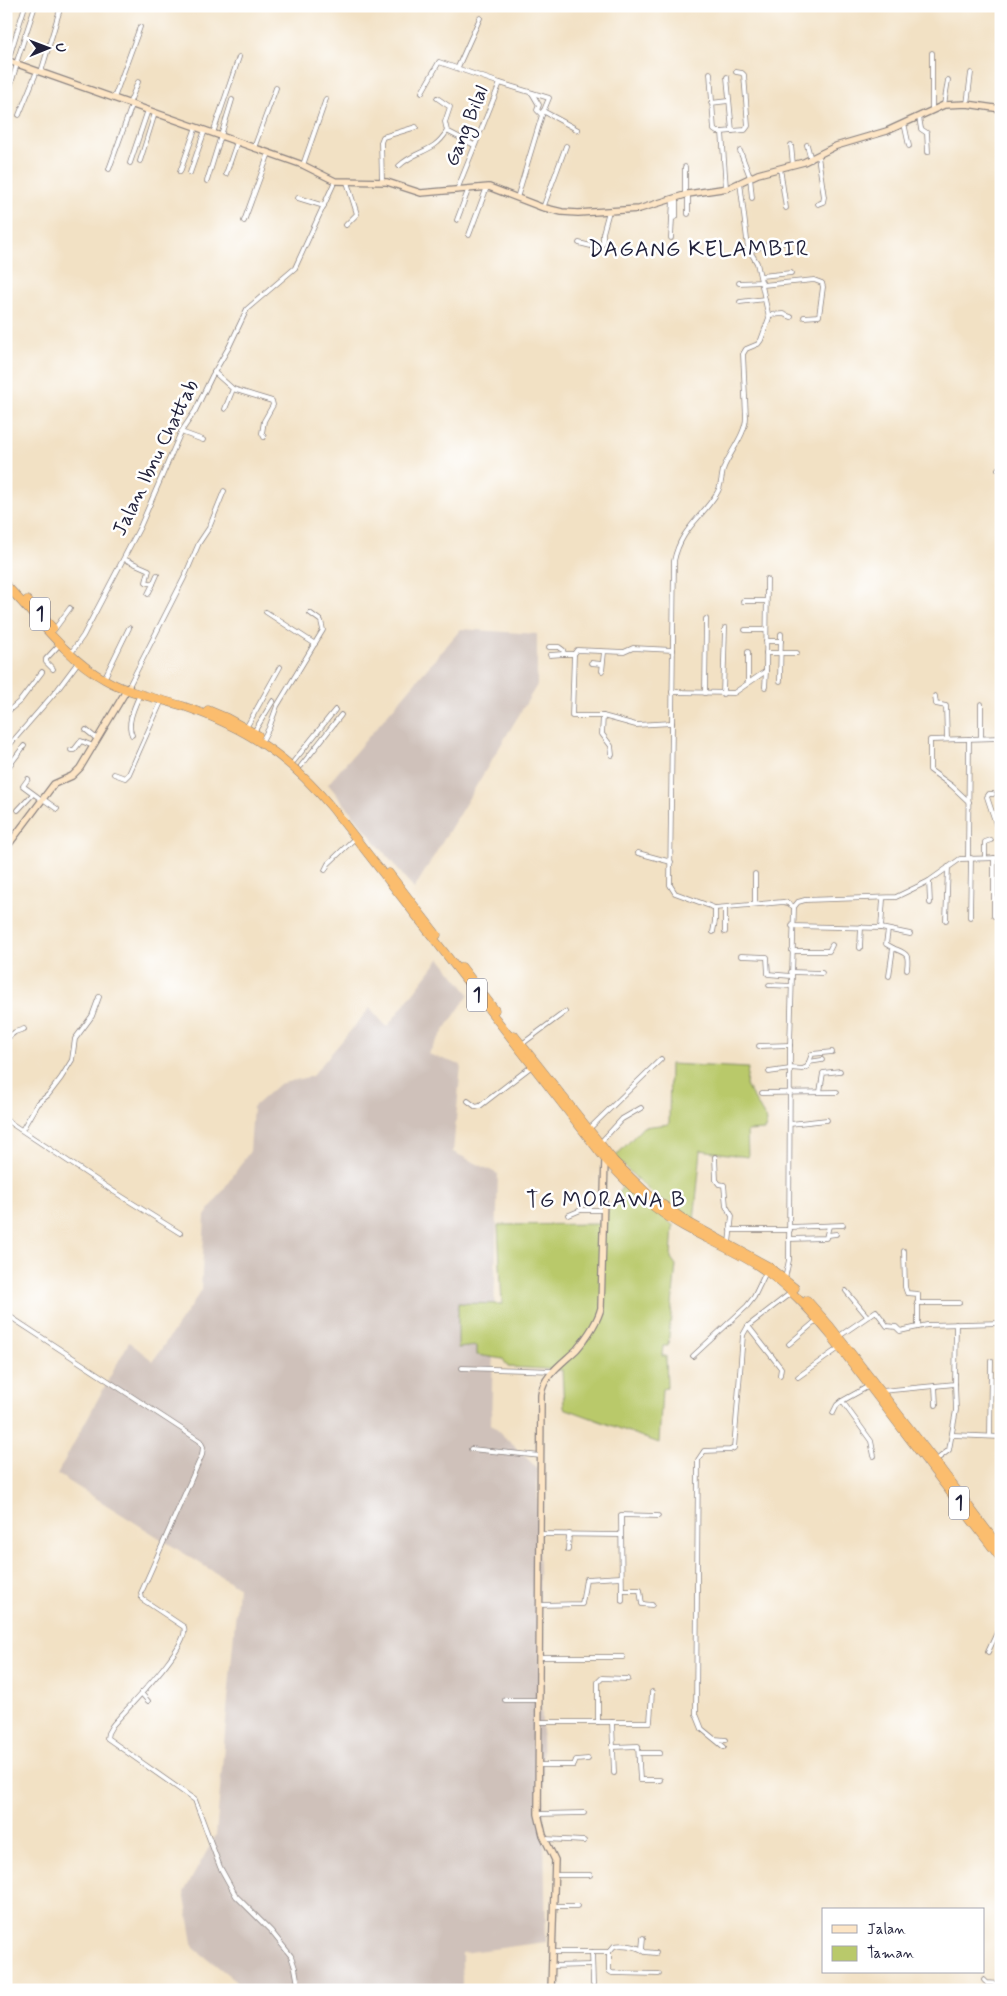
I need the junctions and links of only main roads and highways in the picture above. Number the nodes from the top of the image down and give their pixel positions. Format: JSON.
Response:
{"nodes":[{"id":1,"x":6,"y":579,"type":"edge"},
{"id":2,"x":6,"y":585,"type":"edge"},
{"id":3,"x":72,"y":652,"type":"junction"},
{"id":4,"x":128,"y":687,"type":"junction"},
{"id":5,"x":793,"y":1290,"type":"junction"},
{"id":6,"x":919,"y":1446,"type":"junction"},
{"id":7,"x":1001,"y":1549,"type":"edge"},
{"id":8,"x":1001,"y":1559,"type":"edge"}],
"edges":[{"from":1,"to":3,"type":"highway","number":"1"},
{"from":2,"to":3,"type":"highway","number":"1"},
{"from":3,"to":4,"type":"highway","number":"1"},
{"from":3,"to":4,"type":"highway","number":"1"},
{"from":4,"to":5,"type":"highway","number":"1"},
{"from":4,"to":5,"type":"highway","number":"1"},
{"from":5,"to":6,"type":"highway","number":"1"},
{"from":5,"to":6,"type":"highway","number":"1"},
{"from":6,"to":7,"type":"highway","number":"1"},
{"from":6,"to":8,"type":"highway","number":"1"}]}
